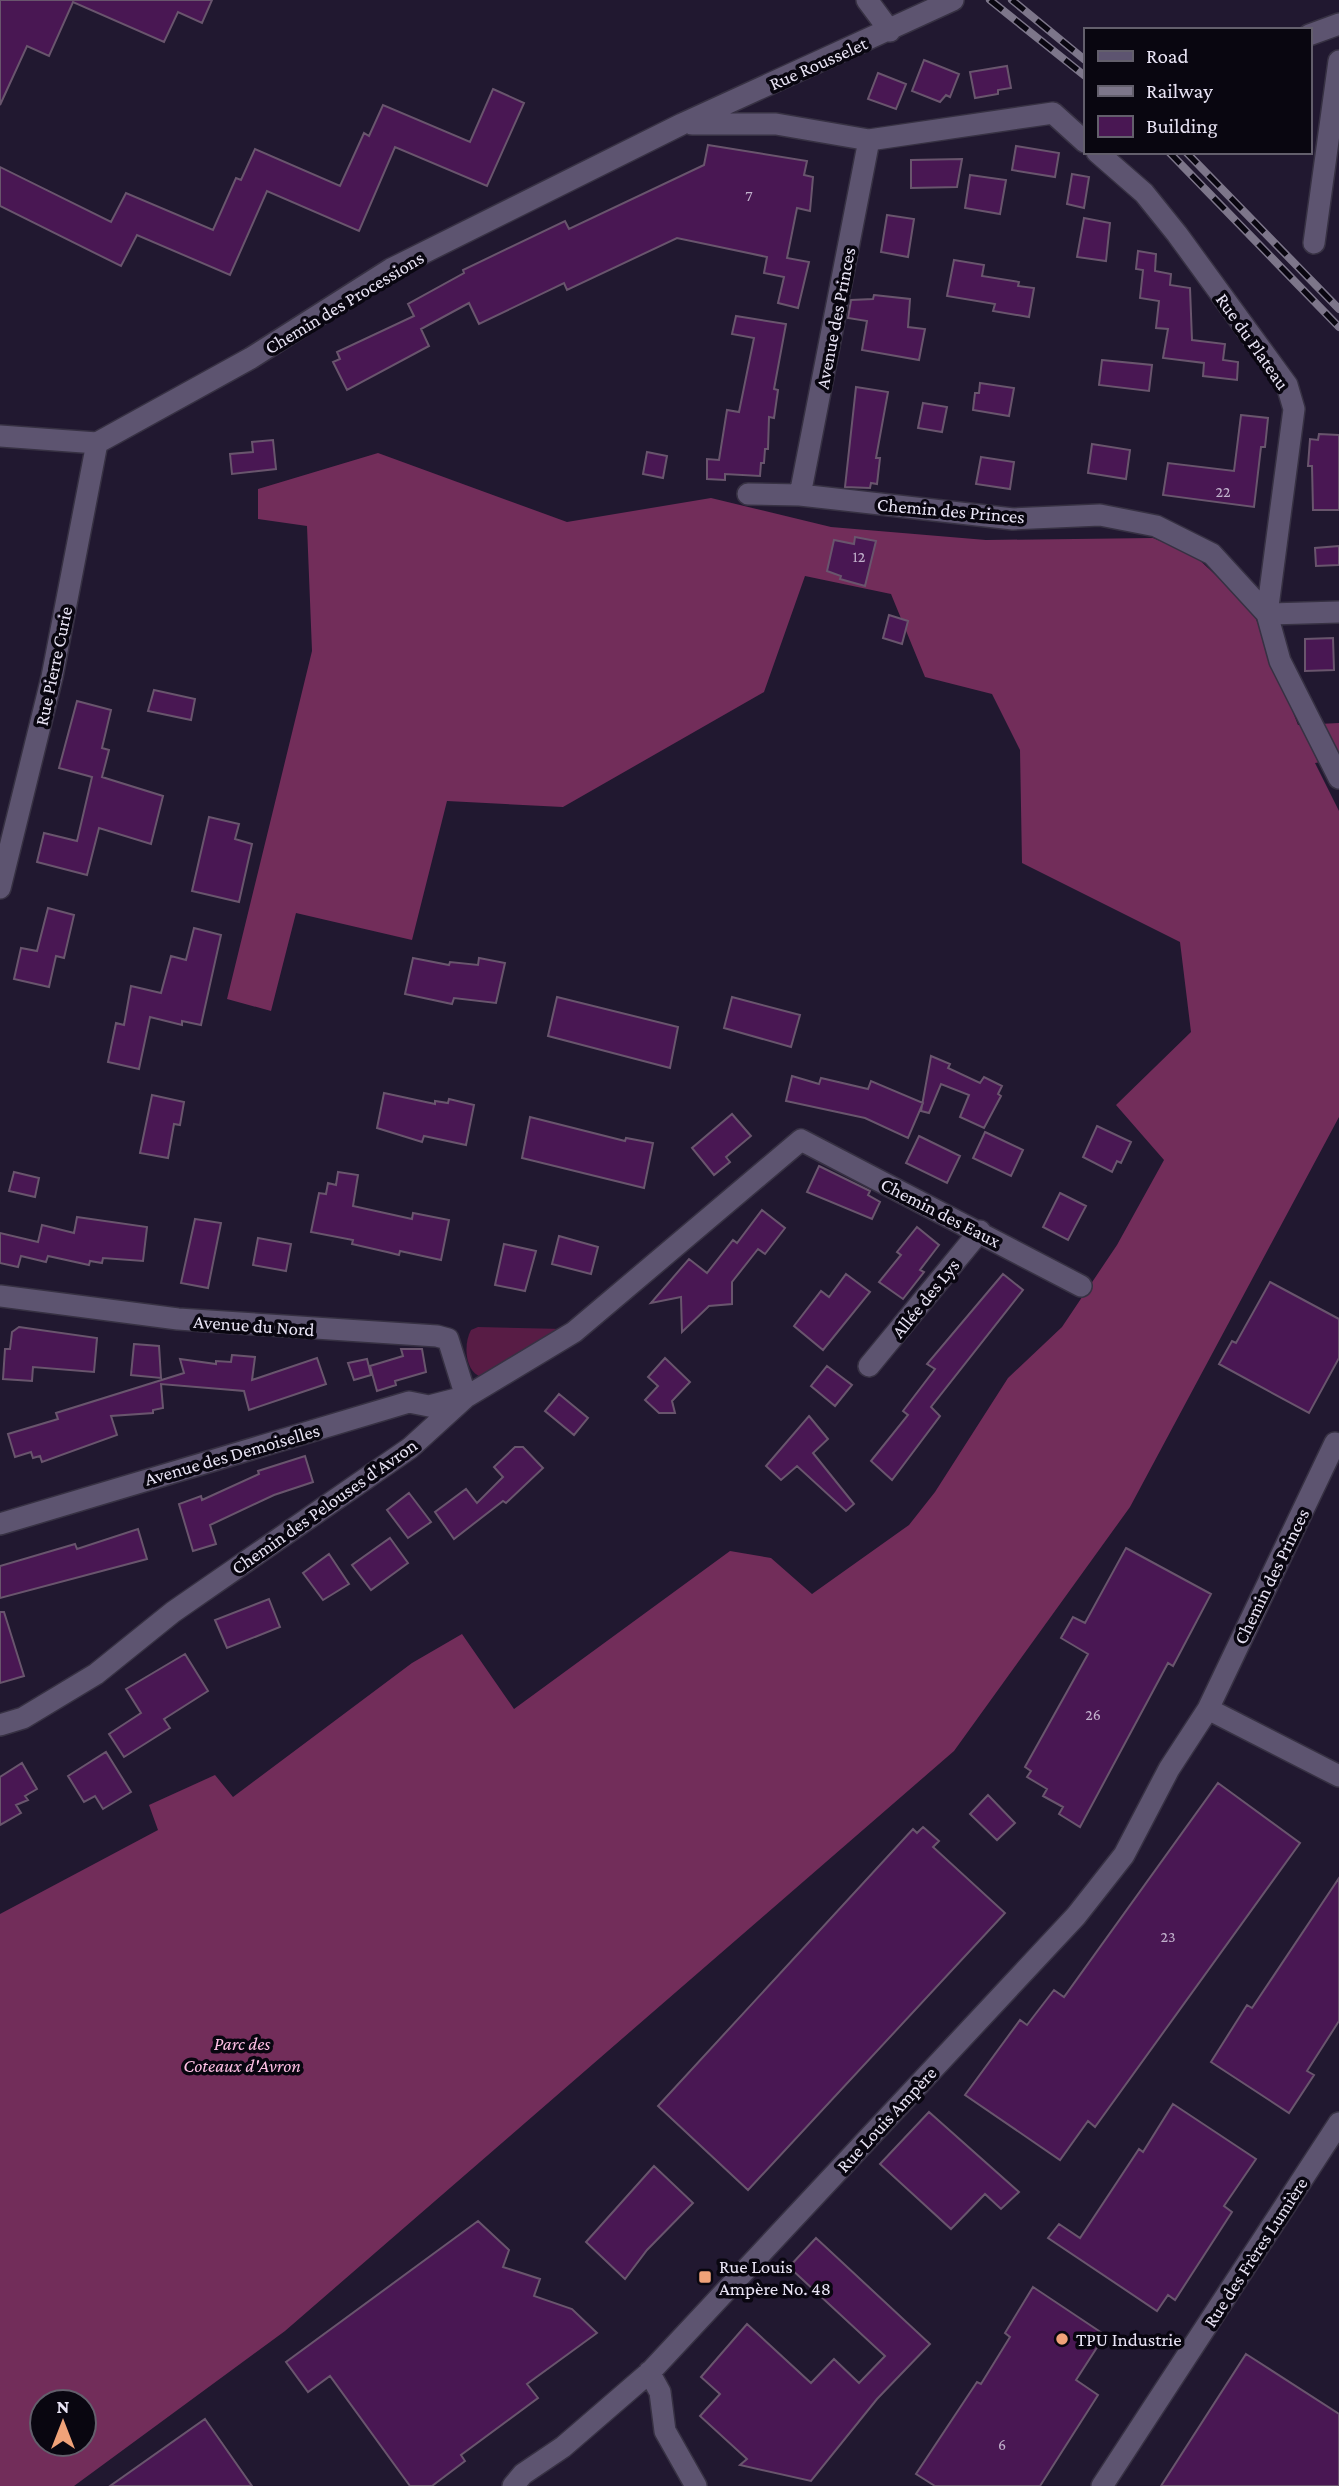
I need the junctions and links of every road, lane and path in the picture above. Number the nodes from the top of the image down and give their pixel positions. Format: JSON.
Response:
{"nodes":[{"id":1,"x":867,"y":0,"type":"edge"},
{"id":2,"x":952,"y":1,"type":"edge"},
{"id":3,"x":1339,"y":24,"type":"edge"},
{"id":4,"x":890,"y":31,"type":"junction"},
{"id":5,"x":1311,"y":34,"type":"edge"},
{"id":6,"x":1339,"y":61,"type":"edge"},
{"id":7,"x":682,"y":124,"type":"junction"},
{"id":8,"x":869,"y":140,"type":"junction"},
{"id":9,"x":1084,"y":141,"type":"edge"},
{"id":10,"x":1099,"y":154,"type":"edge"},
{"id":11,"x":1314,"y":243,"type":"dead end"},
{"id":12,"x":0,"y":436,"type":"edge"},
{"id":13,"x":97,"y":443,"type":"junction"},
{"id":14,"x":748,"y":494,"type":"dead end"},
{"id":15,"x":800,"y":495,"type":"junction"},
{"id":16,"x":1339,"y":612,"type":"edge"},
{"id":17,"x":1267,"y":614,"type":"junction"},
{"id":18,"x":1339,"y":778,"type":"edge"},
{"id":19,"x":0,"y":888,"type":"edge"},
{"id":20,"x":801,"y":1140,"type":"joint"},
{"id":21,"x":980,"y":1231,"type":"junction"},
{"id":22,"x":1081,"y":1286,"type":"dead end"},
{"id":23,"x":0,"y":1296,"type":"edge"},
{"id":24,"x":869,"y":1366,"type":"dead end"},
{"id":25,"x":466,"y":1397,"type":"junction"},
{"id":26,"x":1335,"y":1443,"type":"dead end"},
{"id":27,"x":0,"y":1524,"type":"edge"},
{"id":28,"x":1208,"y":1709,"type":"junction"},
{"id":29,"x":0,"y":1725,"type":"edge"},
{"id":30,"x":1339,"y":1776,"type":"edge"},
{"id":31,"x":1339,"y":2123,"type":"edge"},
{"id":32,"x":649,"y":2372,"type":"junction"},
{"id":33,"x":513,"y":2486,"type":"edge"},
{"id":34,"x":696,"y":2486,"type":"edge"},
{"id":35,"x":1102,"y":2486,"type":"edge"}],
"edges":[{"from":1,"to":4,"type":"street"},
{"from":2,"to":4,"type":"street","name":"Rue Rousselet"},
{"from":3,"to":5,"type":"street"},
{"from":4,"to":7,"type":"street","name":"Rue Rousselet"},
{"from":6,"to":11,"type":"street"},
{"from":7,"to":8,"type":"street"},
{"from":7,"to":13,"type":"street","name":"Chemin des Processions"},
{"from":8,"to":9,"type":"street"},
{"from":8,"to":15,"type":"street","name":"Avenue des Princes"},
{"from":10,"to":17,"type":"street","name":"Rue du Plateau"},
{"from":12,"to":13,"type":"street"},
{"from":13,"to":19,"type":"street","name":"Rue Pierre Curie"},
{"from":14,"to":15,"type":"street","name":"Chemin des Princes"},
{"from":15,"to":17,"type":"street","name":"Chemin des Princes"},
{"from":16,"to":17,"type":"street"},
{"from":17,"to":18,"type":"street","name":"Chemin des Princes"},
{"from":20,"to":21,"type":"street","name":"Chemin des Eaux"},
{"from":20,"to":25,"type":"street","name":"Chemin des Pelouses d'Avron"},
{"from":21,"to":22,"type":"street","name":"Chemin des Eaux"},
{"from":21,"to":24,"type":"street","name":"Allée des Lys"},
{"from":23,"to":25,"type":"street","name":"Avenue du Nord"},
{"from":25,"to":27,"type":"street","name":"Avenue des Demoiselles"},
{"from":25,"to":29,"type":"street","name":"Chemin des Pelouses d'Avron"},
{"from":26,"to":28,"type":"street","name":"Chemin des Princes"},
{"from":28,"to":30,"type":"street"},
{"from":28,"to":32,"type":"street","name":"Rue Louis Ampère"},
{"from":31,"to":35,"type":"street","name":"Rue des Frères Lumière"},
{"from":32,"to":33,"type":"street","name":"Rue Louis Ampère"},
{"from":32,"to":34,"type":"street"}]}
